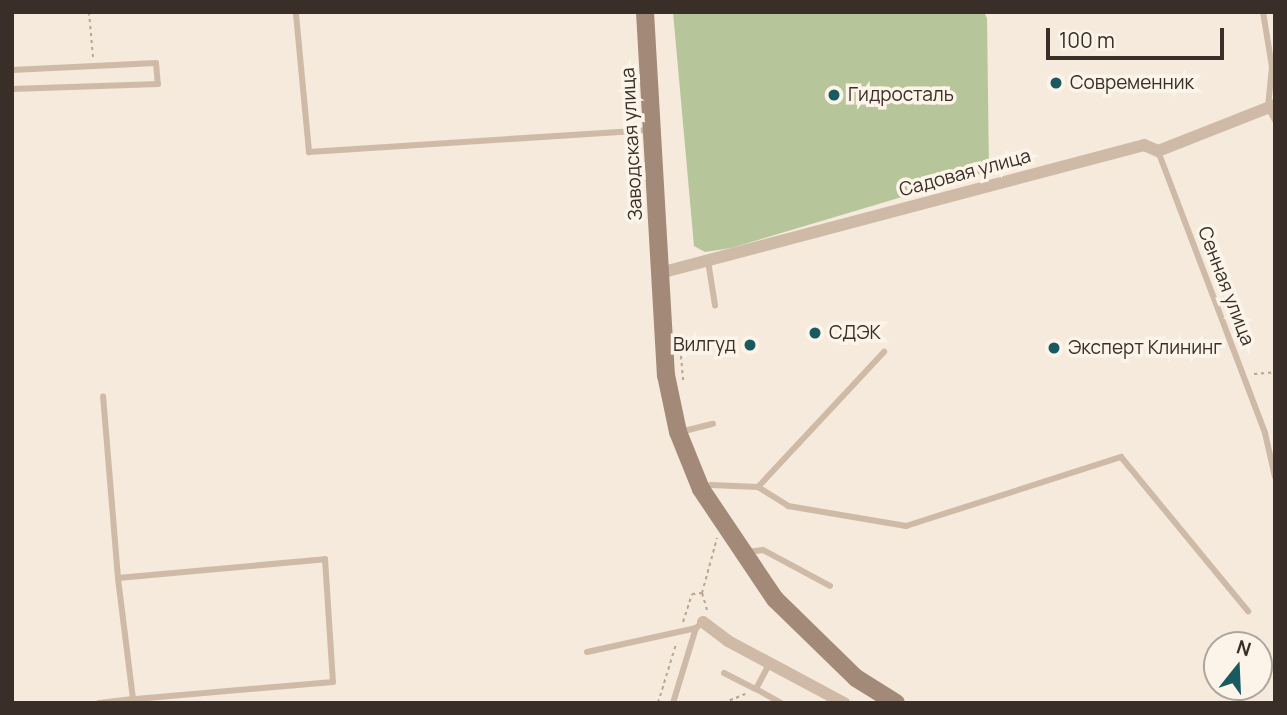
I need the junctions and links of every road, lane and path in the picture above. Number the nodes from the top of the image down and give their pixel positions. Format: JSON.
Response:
{"nodes":[{"id":1,"x":89,"y":12,"type":"edge"},
{"id":2,"x":645,"y":12,"type":"edge"},
{"id":3,"x":1263,"y":12,"type":"edge"},
{"id":4,"x":296,"y":14,"type":"dead end"},
{"id":5,"x":94,"y":65,"type":"junction"},
{"id":6,"x":12,"y":70,"type":"edge"},
{"id":7,"x":12,"y":89,"type":"edge"},
{"id":8,"x":1271,"y":106,"type":"edge"},
{"id":9,"x":1275,"y":120,"type":"edge"},
{"id":10,"x":652,"y":130,"type":"junction"},
{"id":11,"x":1158,"y":151,"type":"junction"},
{"id":12,"x":713,"y":257,"type":"junction"},
{"id":13,"x":660,"y":273,"type":"junction"},
{"id":14,"x":715,"y":305,"type":"dead end"},
{"id":15,"x":884,"y":352,"type":"dead end"},
{"id":16,"x":1275,"y":373,"type":"edge"},
{"id":17,"x":1243,"y":374,"type":"junction"},
{"id":18,"x":103,"y":397,"type":"dead end"},
{"id":19,"x":713,"y":424,"type":"dead end"},
{"id":20,"x":678,"y":432,"type":"junction"},
{"id":21,"x":1275,"y":477,"type":"edge"},
{"id":22,"x":758,"y":487,"type":"junction"},
{"id":23,"x":701,"y":489,"type":"junction"},
{"id":24,"x":718,"y":534,"type":"dead end"},
{"id":25,"x":742,"y":552,"type":"junction"},
{"id":26,"x":118,"y":578,"type":"junction"},
{"id":27,"x":830,"y":586,"type":"dead end"},
{"id":28,"x":702,"y":593,"type":"junction"},
{"id":29,"x":1248,"y":611,"type":"dead end"},
{"id":30,"x":703,"y":626,"type":"junction"},
{"id":31,"x":680,"y":632,"type":"junction"},
{"id":32,"x":587,"y":652,"type":"dead end"},
{"id":33,"x":771,"y":662,"type":"junction"},
{"id":34,"x":724,"y":673,"type":"dead end"},
{"id":35,"x":756,"y":689,"type":"junction"},
{"id":36,"x":133,"y":699,"type":"junction"},
{"id":37,"x":99,"y":703,"type":"edge"},
{"id":38,"x":658,"y":703,"type":"edge"},
{"id":39,"x":673,"y":703,"type":"edge"},
{"id":40,"x":723,"y":703,"type":"edge"},
{"id":41,"x":782,"y":703,"type":"edge"},
{"id":42,"x":844,"y":703,"type":"edge"},
{"id":43,"x":896,"y":703,"type":"edge"}],
"edges":[{"from":1,"to":5,"type":"path"},
{"from":2,"to":10,"type":"main road","name":"Заводская улица"},
{"from":3,"to":8,"type":"lane"},
{"from":4,"to":10,"type":"lane"},
{"from":5,"to":6,"type":"lane"},
{"from":5,"to":7,"type":"lane"},
{"from":8,"to":9,"type":"lane"},
{"from":8,"to":11,"type":"street","name":"Садовая улица"},
{"from":10,"to":13,"type":"main road","name":"Заводская улица"},
{"from":11,"to":12,"type":"street","name":"Садовая улица"},
{"from":11,"to":17,"type":"lane","name":"Сенная улица"},
{"from":12,"to":13,"type":"street","name":"Садовая улица"},
{"from":12,"to":14,"type":"lane"},
{"from":13,"to":20,"type":"main road","name":"Заводская улица"},
{"from":15,"to":22,"type":"lane"},
{"from":16,"to":17,"type":"path"},
{"from":17,"to":21,"type":"lane","name":"Сенная улица"},
{"from":18,"to":26,"type":"lane"},
{"from":19,"to":20,"type":"lane"},
{"from":20,"to":23,"type":"main road","name":"Заводская улица"},
{"from":22,"to":23,"type":"lane"},
{"from":22,"to":29,"type":"lane"},
{"from":23,"to":25,"type":"main road","name":"Заводская улица"},
{"from":24,"to":28,"type":"path"},
{"from":25,"to":27,"type":"lane"},
{"from":25,"to":43,"type":"main road","name":"Заводская улица"},
{"from":26,"to":36,"type":"lane"},
{"from":26,"to":36,"type":"lane"},
{"from":28,"to":30,"type":"path"},
{"from":28,"to":31,"type":"path"},
{"from":30,"to":31,"type":"lane"},
{"from":30,"to":33,"type":"street"},
{"from":30,"to":39,"type":"lane"},
{"from":31,"to":32,"type":"lane"},
{"from":31,"to":38,"type":"path"},
{"from":33,"to":35,"type":"lane"},
{"from":33,"to":42,"type":"street"},
{"from":34,"to":35,"type":"lane"},
{"from":35,"to":40,"type":"path"},
{"from":35,"to":41,"type":"lane"},
{"from":36,"to":37,"type":"lane"}]}
